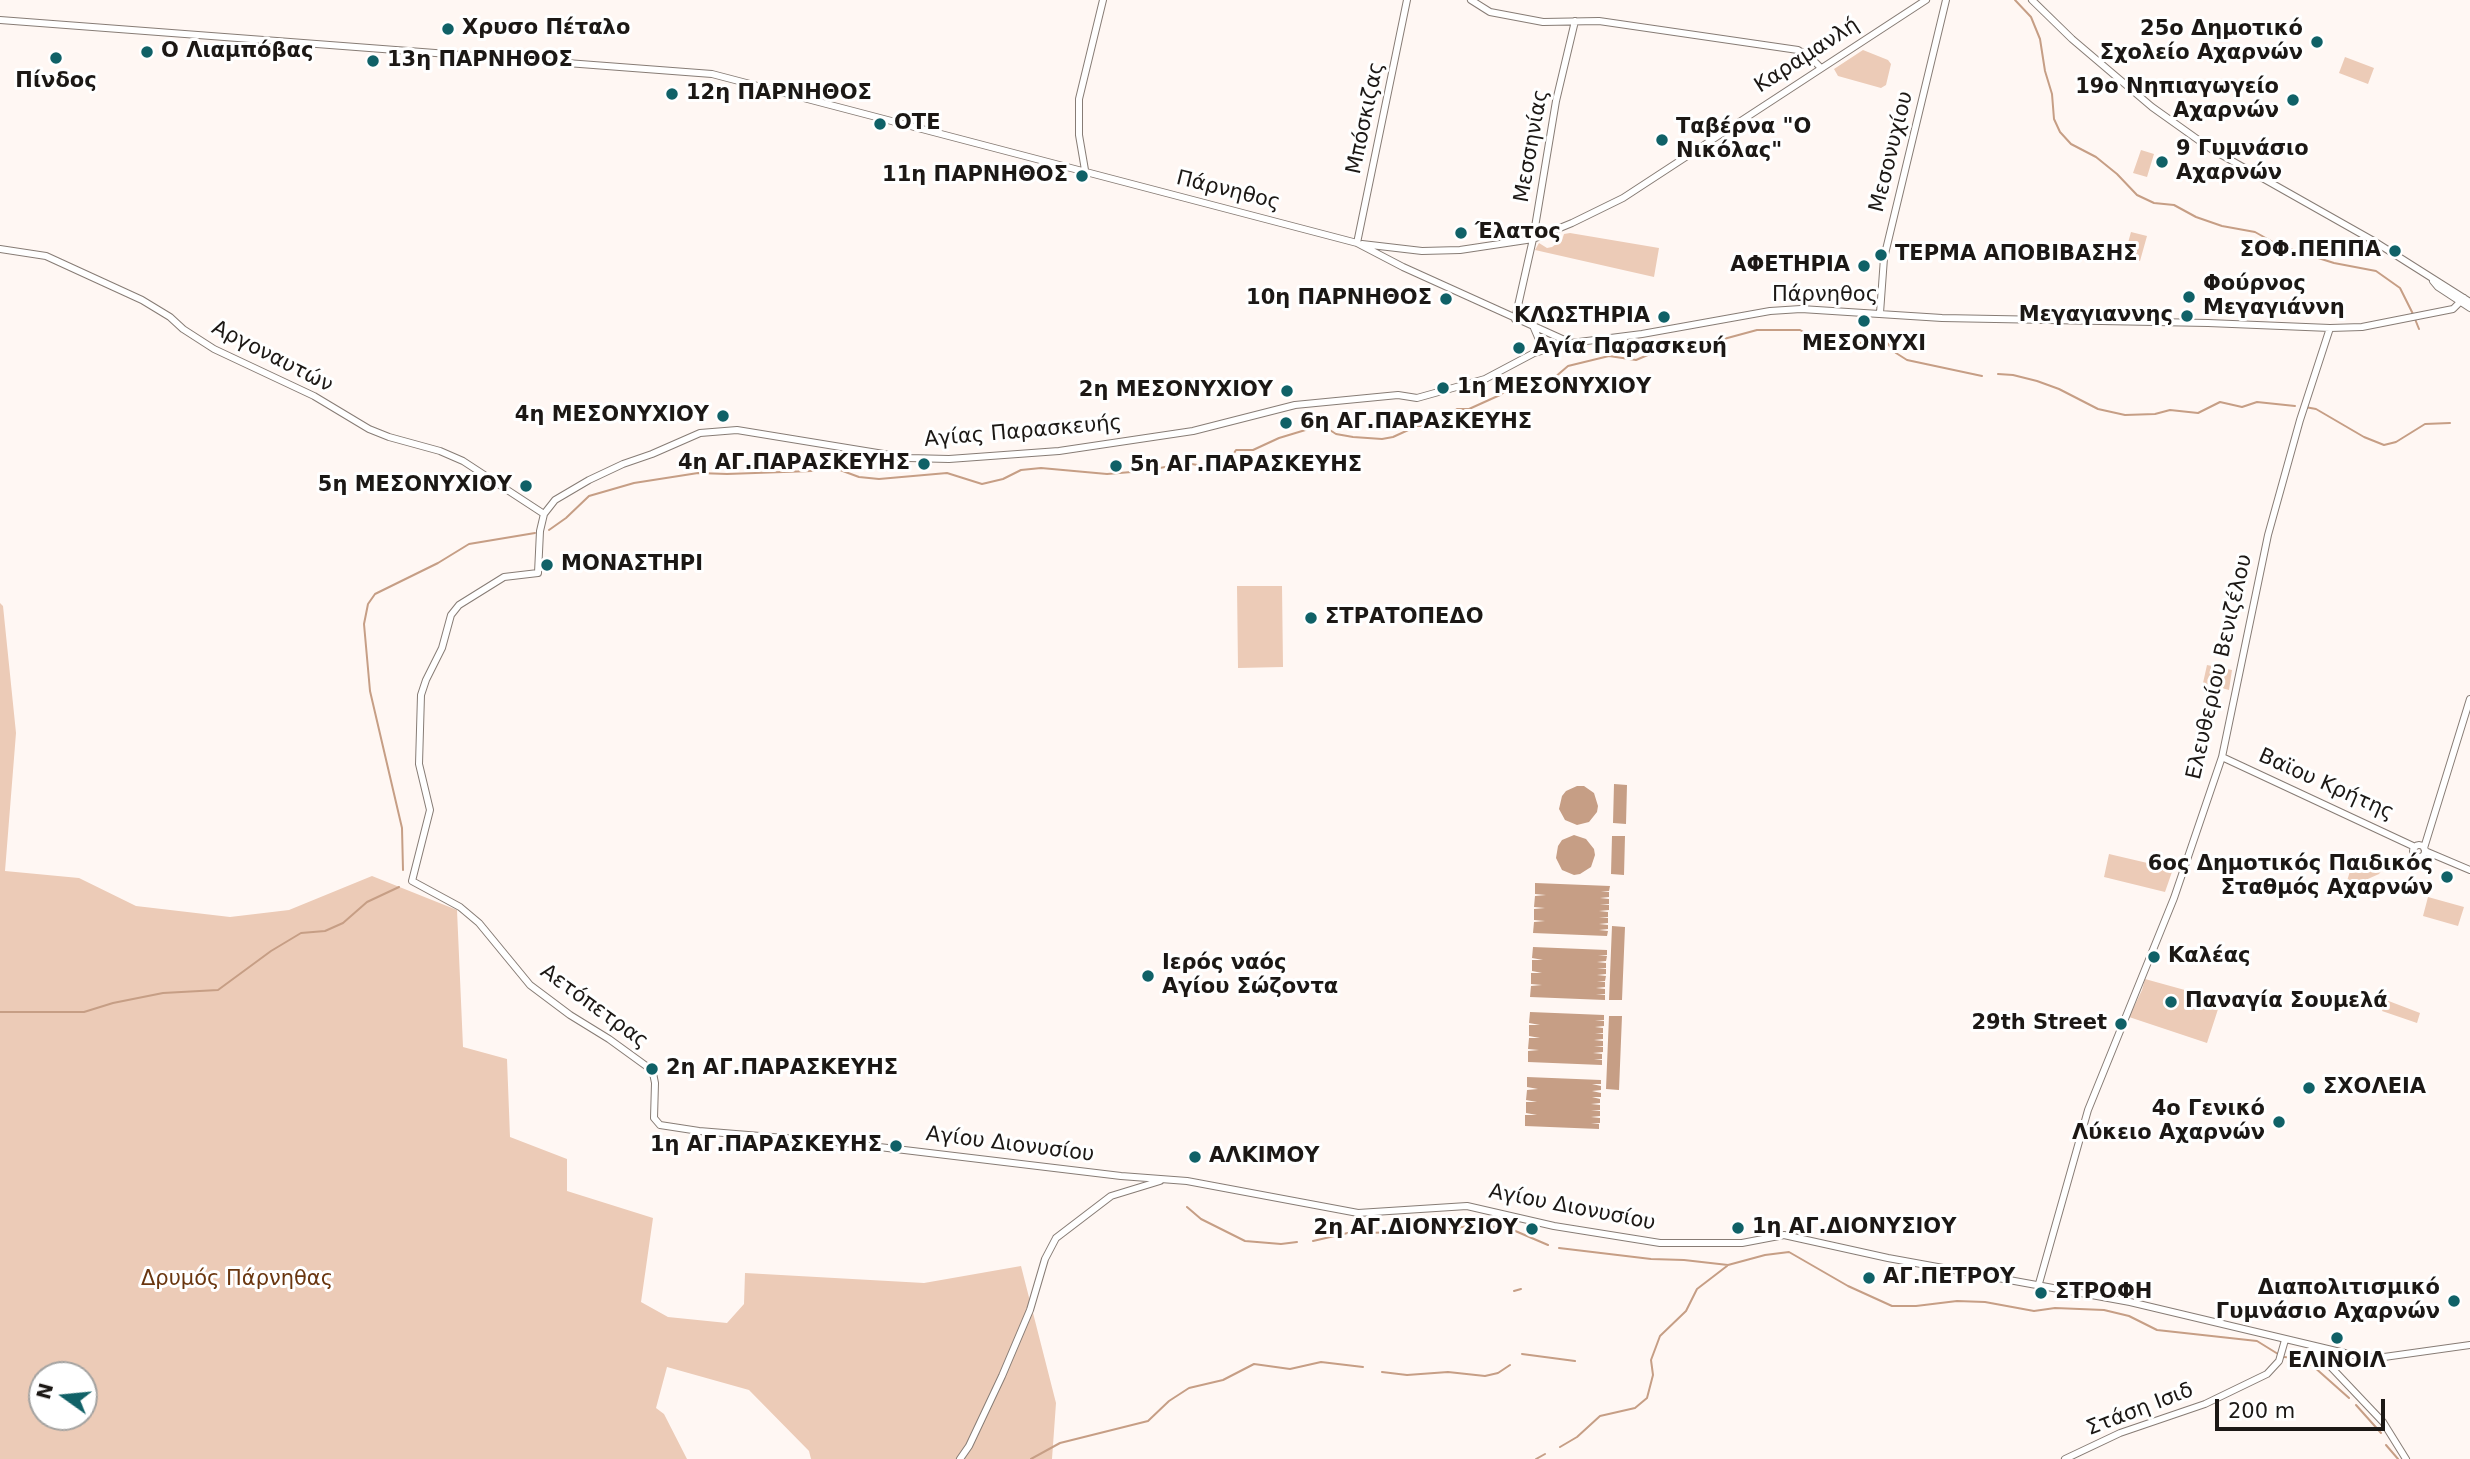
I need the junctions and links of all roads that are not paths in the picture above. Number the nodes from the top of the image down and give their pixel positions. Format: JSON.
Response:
{"nodes":[{"id":1,"x":1103,"y":0,"type":"edge"},
{"id":2,"x":1408,"y":0,"type":"edge"},
{"id":3,"x":1471,"y":0,"type":"edge"},
{"id":4,"x":1927,"y":0,"type":"edge"},
{"id":5,"x":1946,"y":0,"type":"edge"},
{"id":6,"x":2032,"y":0,"type":"edge"},
{"id":7,"x":0,"y":20,"type":"edge"},
{"id":8,"x":1575,"y":21,"type":"junction"},
{"id":9,"x":1821,"y":68,"type":"junction"},
{"id":10,"x":1085,"y":170,"type":"junction"},
{"id":11,"x":1533,"y":239,"type":"junction"},
{"id":12,"x":1357,"y":243,"type":"junction"},
{"id":13,"x":0,"y":248,"type":"edge"},
{"id":14,"x":2452,"y":293,"type":"junction"},
{"id":15,"x":2465,"y":301,"type":"edge"},
{"id":16,"x":2470,"y":308,"type":"edge"},
{"id":17,"x":2436,"y":311,"type":"junction"},
{"id":18,"x":1880,"y":313,"type":"junction"},
{"id":19,"x":1515,"y":318,"type":"junction"},
{"id":20,"x":1533,"y":326,"type":"junction"},
{"id":21,"x":2330,"y":328,"type":"junction"},
{"id":22,"x":1571,"y":343,"type":"junction"},
{"id":23,"x":1534,"y":353,"type":"junction"},
{"id":24,"x":544,"y":514,"type":"junction"},
{"id":25,"x":2470,"y":699,"type":"edge"},
{"id":26,"x":2222,"y":757,"type":"junction"},
{"id":27,"x":2421,"y":848,"type":"junction"},
{"id":28,"x":2470,"y":870,"type":"edge"},
{"id":29,"x":660,"y":1125,"type":"joint"},
{"id":30,"x":1121,"y":1176,"type":"junction"},
{"id":31,"x":1165,"y":1179,"type":"junction"},
{"id":32,"x":1126,"y":1190,"type":"junction"},
{"id":33,"x":2038,"y":1287,"type":"junction"},
{"id":34,"x":2285,"y":1339,"type":"junction"},
{"id":35,"x":2470,"y":1345,"type":"edge"},
{"id":36,"x":2311,"y":1346,"type":"junction"},
{"id":37,"x":960,"y":1459,"type":"edge"},
{"id":38,"x":2065,"y":1459,"type":"edge"},
{"id":39,"x":2406,"y":1459,"type":"edge"}],
"edges":[{"from":1,"to":10,"type":"street"},
{"from":2,"to":12,"type":"street","name":"Μπόσκιζας"},
{"from":3,"to":8,"type":"street"},
{"from":4,"to":9,"type":"street","name":"Καραμανλή"},
{"from":5,"to":18,"type":"street","name":"Μεσονυχίου"},
{"from":6,"to":14,"type":"street"},
{"from":7,"to":10,"type":"street","name":"Πάρνηθος"},
{"from":8,"to":9,"type":"street"},
{"from":8,"to":11,"type":"street","name":"Μεσσηνίας"},
{"from":9,"to":11,"type":"street","name":"Καραμανλή"},
{"from":10,"to":12,"type":"street","name":"Πάρνηθος"},
{"from":11,"to":12,"type":"street","name":"Καραμανλή"},
{"from":11,"to":19,"type":"street","name":"Μεσσηνίας"},
{"from":12,"to":19,"type":"street","name":"Πάρνηθος"},
{"from":13,"to":24,"type":"street","name":"Αργοναυτών"},
{"from":14,"to":15,"type":"street"},
{"from":14,"to":17,"type":"street"},
{"from":15,"to":16,"type":"street"},
{"from":15,"to":17,"type":"street","name":"Πάρνηθος"},
{"from":17,"to":21,"type":"street","name":"Πάρνηθος"},
{"from":18,"to":21,"type":"street","name":"Πάρνηθος"},
{"from":18,"to":22,"type":"street","name":"Πάρνηθος"},
{"from":19,"to":20,"type":"street","name":"Πάρνηθος"},
{"from":20,"to":22,"type":"street","name":"Πάρνηθος"},
{"from":20,"to":23,"type":"street"},
{"from":21,"to":26,"type":"street","name":"Ελευθερίου Βενιζέλου"},
{"from":22,"to":23,"type":"street","name":"Αγίας Παρασκευής"},
{"from":23,"to":24,"type":"street","name":"Αγίας Παρασκευής"},
{"from":24,"to":29,"type":"street","name":"Αετόπετρας"},
{"from":25,"to":27,"type":"street"},
{"from":26,"to":27,"type":"street","name":"Βαϊου Κρήτης"},
{"from":26,"to":33,"type":"street","name":"Ελευθερίου Βενιζέλου"},
{"from":27,"to":28,"type":"street","name":"Βαϊου Κρήτης"},
{"from":29,"to":30,"type":"street","name":"Αγίου Διονυσίου"},
{"from":30,"to":31,"type":"street","name":"Αγίου Διονυσίου"},
{"from":30,"to":32,"type":"street"},
{"from":31,"to":32,"type":"street"},
{"from":31,"to":33,"type":"street","name":"Αγίου Διονυσίου"},
{"from":32,"to":37,"type":"street"},
{"from":33,"to":34,"type":"street","name":"Αγίου Διονυσίου"},
{"from":34,"to":36,"type":"street","name":"Αγίου Διονυσίου"},
{"from":34,"to":38,"type":"street","name":"Στάση Ισιδ"},
{"from":35,"to":36,"type":"street","name":"Αγίου Διονυσίου"},
{"from":36,"to":39,"type":"street"}]}
